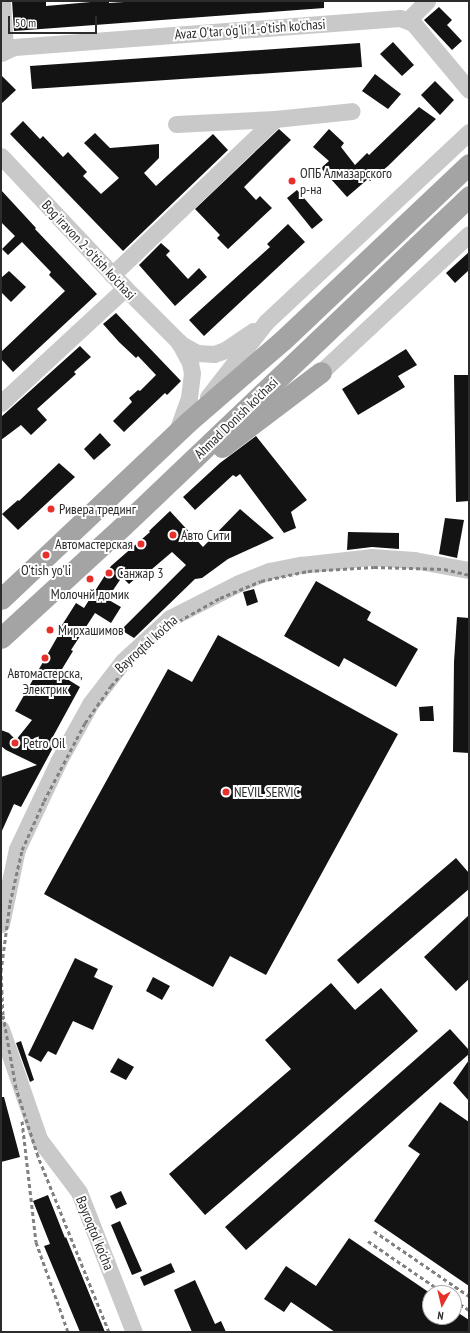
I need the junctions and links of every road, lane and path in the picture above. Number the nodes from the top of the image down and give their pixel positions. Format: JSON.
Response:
{"nodes":[{"id":1,"x":2,"y":1,"type":"edge"},
{"id":2,"x":427,"y":1,"type":"edge"},
{"id":3,"x":408,"y":20,"type":"junction"},
{"id":4,"x":3,"y":51,"type":"edge"},
{"id":5,"x":469,"y":90,"type":"edge"},
{"id":6,"x":352,"y":111,"type":"dead end"},
{"id":7,"x":274,"y":119,"type":"junction"},
{"id":8,"x":176,"y":124,"type":"dead end"},
{"id":9,"x":469,"y":132,"type":"edge"},
{"id":10,"x":1,"y":156,"type":"edge"},
{"id":11,"x":469,"y":164,"type":"edge"},
{"id":12,"x":469,"y":196,"type":"edge"},
{"id":13,"x":469,"y":234,"type":"edge"},
{"id":14,"x":112,"y":275,"type":"junction"},
{"id":15,"x":125,"y":288,"type":"junction"},
{"id":16,"x":266,"y":322,"type":"junction"},
{"id":17,"x":179,"y":342,"type":"junction"},
{"id":18,"x":321,"y":372,"type":"joint"},
{"id":19,"x":1,"y":403,"type":"edge"},
{"id":20,"x":182,"y":428,"type":"junction"},
{"id":21,"x":124,"y":525,"type":"junction"},
{"id":22,"x":469,"y":570,"type":"edge"},
{"id":23,"x":1,"y":599,"type":"edge"},
{"id":24,"x":1,"y":638,"type":"edge"},
{"id":25,"x":1,"y":924,"type":"edge"},
{"id":26,"x":1,"y":1029,"type":"edge"},
{"id":27,"x":134,"y":1332,"type":"edge"}],
"edges":[{"from":1,"to":4,"type":"street"},
{"from":2,"to":3,"type":"street"},
{"from":3,"to":4,"type":"street","name":"Avaz O'tar o'g'li 1-o'tish ko'chasi"},
{"from":3,"to":5,"type":"street"},
{"from":6,"to":7,"type":"street"},
{"from":7,"to":8,"type":"street"},
{"from":7,"to":14,"type":"street"},
{"from":9,"to":16,"type":"street","name":"Ahmad Donish ko'chasi"},
{"from":10,"to":14,"type":"street","name":"Bog'iravon 2-o'tish ko'chasi"},
{"from":11,"to":20,"type":"main road","name":"Ahmad Donish ko'chasi"},
{"from":12,"to":21,"type":"main road","name":"Ahmad Donish ko'chasi"},
{"from":13,"to":18,"type":"street"},
{"from":14,"to":15,"type":"street","name":"Bog'iravon 2-o'tish ko'chasi"},
{"from":15,"to":17,"type":"street","name":"Bog'iravon 2-o'tish ko'chasi"},
{"from":15,"to":19,"type":"street"},
{"from":16,"to":17,"type":"street","name":"Bog'iravon 2-o'tish ko'chasi"},
{"from":16,"to":20,"type":"street","name":"Ahmad Donish ko'chasi"},
{"from":17,"to":20,"type":"street","name":"Bog'iravon 2-o'tish ko'chasi"},
{"from":18,"to":21,"type":"main road"},
{"from":20,"to":23,"type":"main road","name":"Ahmad Donish ko'chasi"},
{"from":21,"to":24,"type":"main road","name":"Ahmad Donish ko'chasi"},
{"from":22,"to":25,"type":"street","name":"Bayroqtol ko'cha"},
{"from":26,"to":27,"type":"street","name":"Bayroqtol ko'cha"}]}
